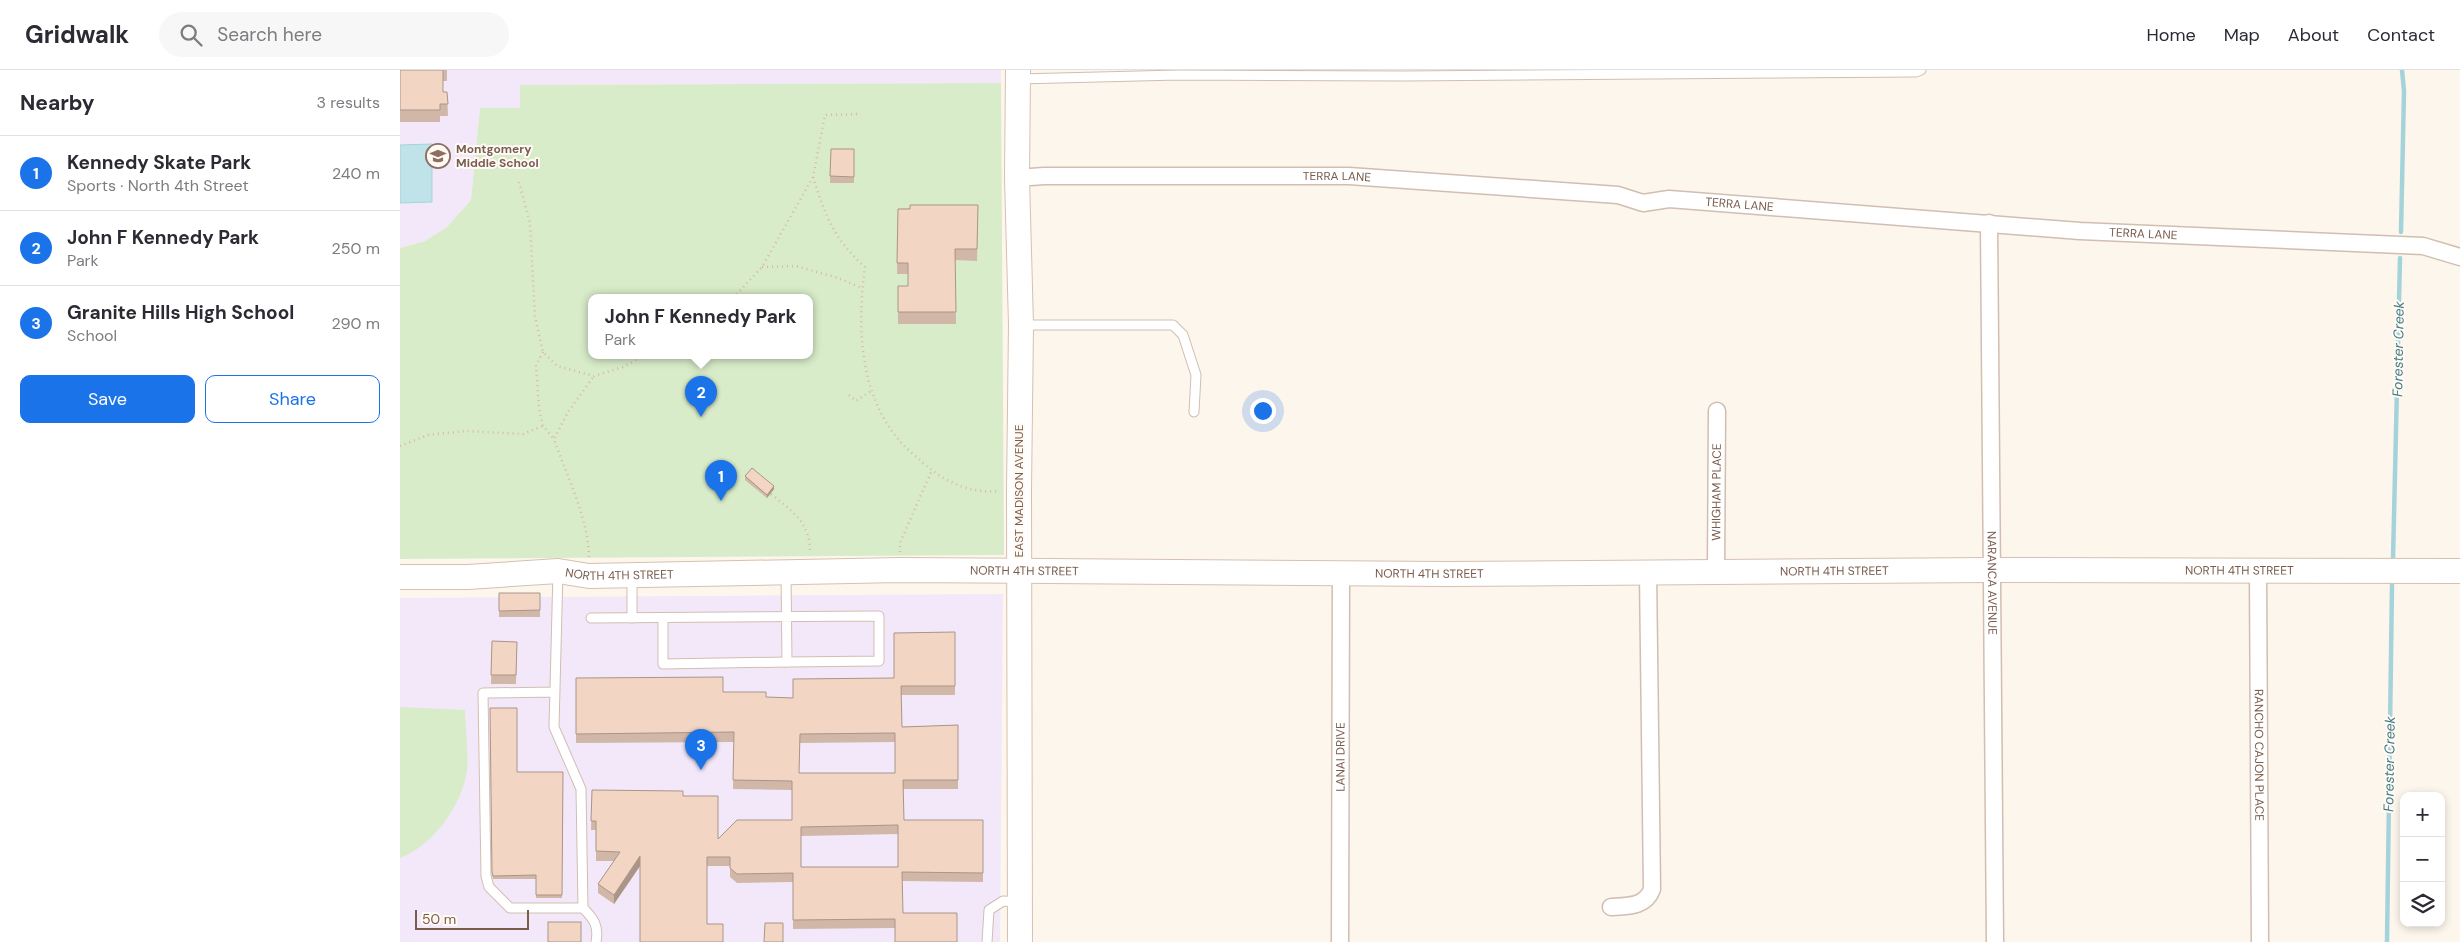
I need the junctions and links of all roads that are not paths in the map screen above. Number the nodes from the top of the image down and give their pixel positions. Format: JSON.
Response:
{"nodes":[{"id":1,"x":1921,"y":70,"type":"edge"},
{"id":2,"x":1138,"y":73,"type":"edge"},
{"id":3,"x":1398,"y":73,"type":"edge"},
{"id":4,"x":1018,"y":75,"type":"edge"},
{"id":5,"x":1018,"y":178,"type":"junction"},
{"id":6,"x":1988,"y":223,"type":"junction"},
{"id":7,"x":2460,"y":256,"type":"edge"},
{"id":8,"x":1021,"y":325,"type":"junction"},
{"id":9,"x":1717,"y":411,"type":"dead end"},
{"id":10,"x":1194,"y":412,"type":"dead end"},
{"id":11,"x":2258,"y":569,"type":"junction"},
{"id":12,"x":1990,"y":570,"type":"junction"},
{"id":13,"x":2460,"y":570,"type":"edge"},
{"id":14,"x":558,"y":571,"type":"junction"},
{"id":15,"x":786,"y":572,"type":"junction"},
{"id":16,"x":1020,"y":572,"type":"junction"},
{"id":17,"x":1341,"y":572,"type":"junction"},
{"id":18,"x":1648,"y":572,"type":"junction"},
{"id":19,"x":1716,"y":573,"type":"junction"},
{"id":20,"x":632,"y":576,"type":"junction"},
{"id":21,"x":400,"y":577,"type":"edge"},
{"id":22,"x":591,"y":618,"type":"dead end"},
{"id":23,"x":632,"y":618,"type":"junction"},
{"id":24,"x":663,"y":618,"type":"junction"},
{"id":25,"x":787,"y":618,"type":"junction"},
{"id":26,"x":787,"y":662,"type":"junction"},
{"id":27,"x":555,"y":692,"type":"junction"},
{"id":28,"x":1020,"y":902,"type":"junction"},
{"id":29,"x":1611,"y":907,"type":"dead end"},
{"id":30,"x":583,"y":908,"type":"junction"},
{"id":31,"x":596,"y":942,"type":"edge"},
{"id":32,"x":987,"y":942,"type":"edge"},
{"id":33,"x":1020,"y":942,"type":"edge"},
{"id":34,"x":1340,"y":942,"type":"edge"},
{"id":35,"x":1995,"y":942,"type":"edge"},
{"id":36,"x":2260,"y":942,"type":"edge"}],
"edges":[{"from":1,"to":3,"type":"lane"},
{"from":2,"to":3,"type":"lane"},
{"from":2,"to":4,"type":"lane"},
{"from":4,"to":5,"type":"street","name":"EAST MADISON AVENUE"},
{"from":5,"to":6,"type":"street","name":"TERRA LANE"},
{"from":5,"to":8,"type":"street","name":"EAST MADISON AVENUE"},
{"from":6,"to":7,"type":"street","name":"TERRA LANE"},
{"from":6,"to":12,"type":"street","name":"NARANCA AVENUE"},
{"from":8,"to":10,"type":"lane"},
{"from":8,"to":16,"type":"street","name":"EAST MADISON AVENUE"},
{"from":9,"to":19,"type":"street","name":"WHIGHAM PLACE"},
{"from":11,"to":12,"type":"street","name":"NORTH 4TH STREET"},
{"from":11,"to":13,"type":"street","name":"NORTH 4TH STREET"},
{"from":11,"to":36,"type":"street","name":"RANCHO CAJON PLACE"},
{"from":12,"to":19,"type":"street","name":"NORTH 4TH STREET"},
{"from":12,"to":35,"type":"street","name":"NARANCA AVENUE"},
{"from":14,"to":20,"type":"street","name":"NORTH 4TH STREET"},
{"from":14,"to":21,"type":"street","name":"NORTH 4TH STREET"},
{"from":14,"to":27,"type":"lane"},
{"from":15,"to":16,"type":"street","name":"NORTH 4TH STREET"},
{"from":15,"to":20,"type":"street","name":"NORTH 4TH STREET"},
{"from":15,"to":25,"type":"lane"},
{"from":16,"to":17,"type":"street","name":"NORTH 4TH STREET"},
{"from":16,"to":28,"type":"street","name":"EAST MADISON AVENUE"},
{"from":17,"to":18,"type":"street","name":"NORTH 4TH STREET"},
{"from":17,"to":34,"type":"street","name":"LANAI DRIVE"},
{"from":18,"to":19,"type":"street","name":"NORTH 4TH STREET"},
{"from":18,"to":29,"type":"street"},
{"from":20,"to":23,"type":"lane"},
{"from":22,"to":23,"type":"lane"},
{"from":23,"to":24,"type":"lane"},
{"from":24,"to":25,"type":"lane"},
{"from":24,"to":26,"type":"lane"},
{"from":25,"to":26,"type":"lane"},
{"from":25,"to":26,"type":"lane"},
{"from":27,"to":30,"type":"lane"},
{"from":27,"to":30,"type":"lane"},
{"from":28,"to":32,"type":"lane"},
{"from":28,"to":33,"type":"street","name":"EAST MADISON AVENUE"},
{"from":30,"to":31,"type":"lane"}]}
